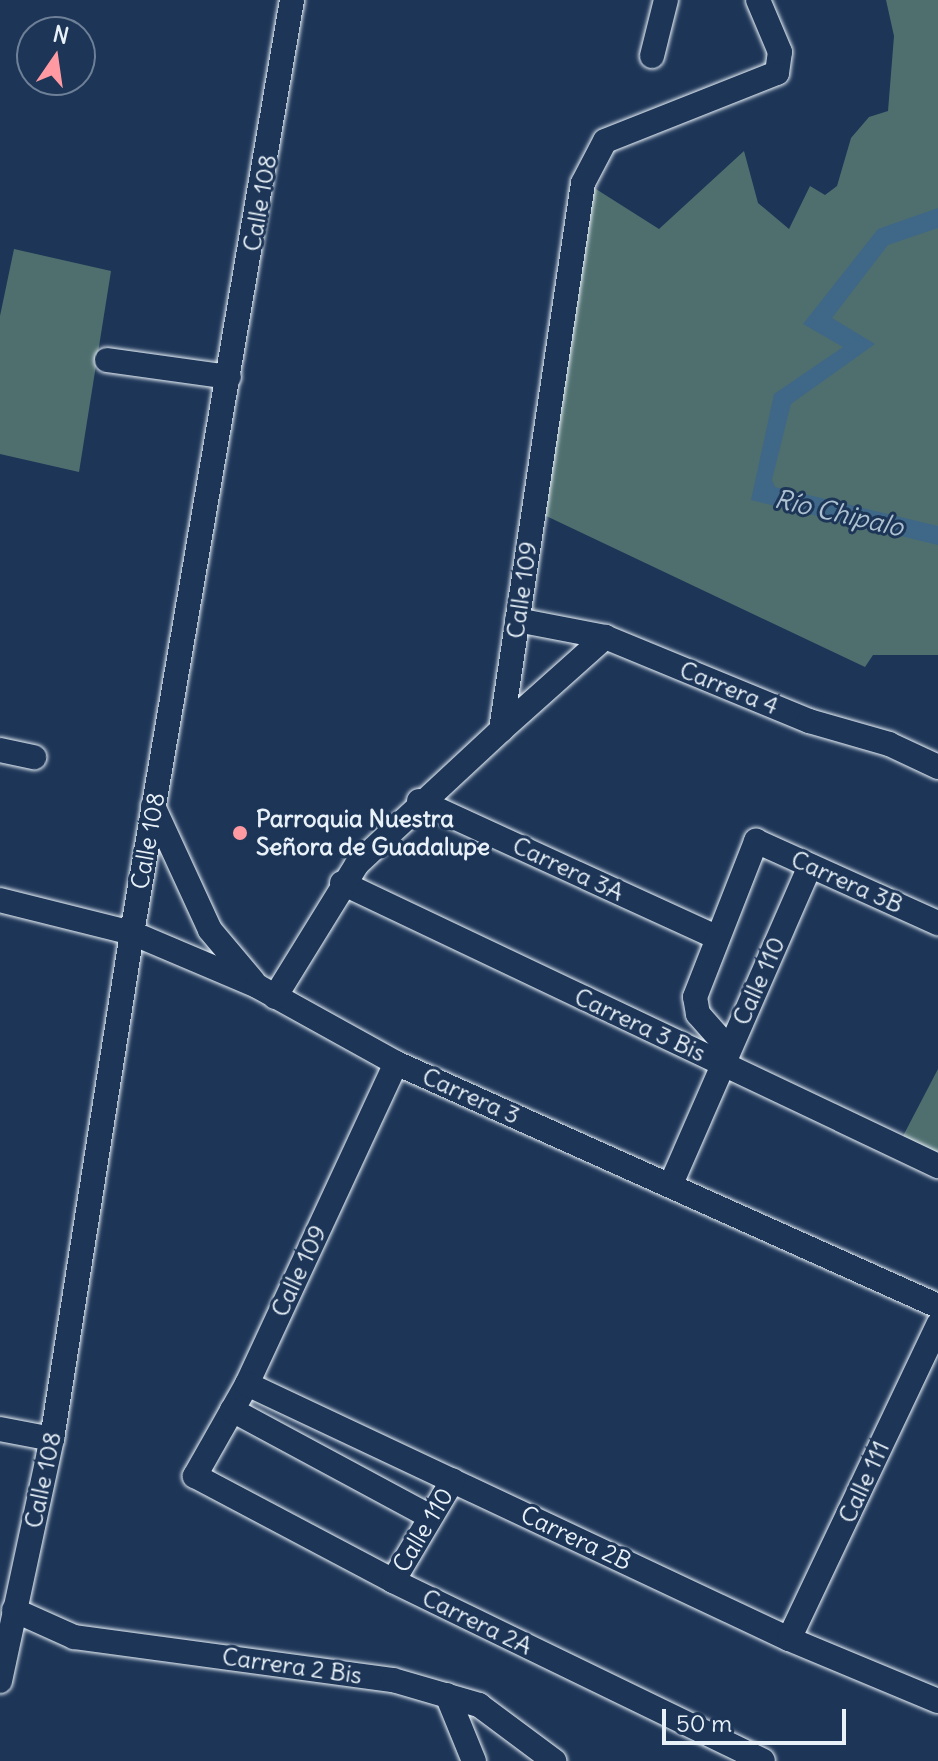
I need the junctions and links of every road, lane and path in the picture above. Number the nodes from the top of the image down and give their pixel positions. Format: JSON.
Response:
{"nodes":[{"id":1,"x":292,"y":0,"type":"edge"},
{"id":2,"x":666,"y":0,"type":"edge"},
{"id":3,"x":758,"y":0,"type":"edge"},
{"id":4,"x":652,"y":56,"type":"dead end"},
{"id":5,"x":107,"y":360,"type":"dead end"},
{"id":6,"x":229,"y":377,"type":"junction"},
{"id":7,"x":517,"y":620,"type":"junction"},
{"id":8,"x":605,"y":637,"type":"junction"},
{"id":9,"x":508,"y":719,"type":"junction"},
{"id":10,"x":0,"y":750,"type":"edge"},
{"id":11,"x":34,"y":757,"type":"dead end"},
{"id":12,"x":938,"y":767,"type":"edge"},
{"id":13,"x":419,"y":801,"type":"junction"},
{"id":14,"x":153,"y":806,"type":"junction"},
{"id":15,"x":756,"y":841,"type":"joint"},
{"id":16,"x":810,"y":866,"type":"junction"},
{"id":17,"x":342,"y":883,"type":"junction"},
{"id":18,"x":0,"y":900,"type":"edge"},
{"id":19,"x":938,"y":923,"type":"edge"},
{"id":20,"x":132,"y":933,"type":"junction"},
{"id":21,"x":716,"y":937,"type":"junction"},
{"id":22,"x":266,"y":991,"type":"junction"},
{"id":23,"x":726,"y":1056,"type":"junction"},
{"id":24,"x":396,"y":1063,"type":"junction"},
{"id":25,"x":938,"y":1166,"type":"edge"},
{"id":26,"x":671,"y":1184,"type":"junction"},
{"id":27,"x":938,"y":1306,"type":"edge"},
{"id":28,"x":938,"y":1325,"type":"edge"},
{"id":29,"x":247,"y":1384,"type":"junction"},
{"id":30,"x":232,"y":1410,"type":"junction"},
{"id":31,"x":0,"y":1429,"type":"edge"},
{"id":32,"x":52,"y":1439,"type":"junction"},
{"id":33,"x":195,"y":1476,"type":"joint"},
{"id":34,"x":453,"y":1480,"type":"junction"},
{"id":35,"x":429,"y":1516,"type":"junction"},
{"id":36,"x":393,"y":1581,"type":"junction"},
{"id":37,"x":14,"y":1610,"type":"junction"},
{"id":38,"x":789,"y":1639,"type":"junction"},
{"id":39,"x":0,"y":1681,"type":"edge"},
{"id":40,"x":447,"y":1695,"type":"junction"},
{"id":41,"x":938,"y":1701,"type":"edge"},
{"id":42,"x":474,"y":1761,"type":"edge"},
{"id":43,"x":554,"y":1761,"type":"edge"},
{"id":44,"x":763,"y":1761,"type":"edge"}],
"edges":[{"from":1,"to":6,"type":"street","name":"Calle 108"},
{"from":2,"to":4,"type":"street"},
{"from":3,"to":7,"type":"street","name":"Calle 109"},
{"from":5,"to":6,"type":"street"},
{"from":6,"to":14,"type":"street","name":"Calle 108"},
{"from":7,"to":8,"type":"street","name":"Carrera 4"},
{"from":7,"to":9,"type":"street","name":"Calle 109"},
{"from":8,"to":9,"type":"street"},
{"from":8,"to":12,"type":"street","name":"Carrera 4"},
{"from":9,"to":13,"type":"street"},
{"from":10,"to":11,"type":"street"},
{"from":13,"to":17,"type":"street"},
{"from":13,"to":21,"type":"street","name":"Carrera 3A"},
{"from":14,"to":20,"type":"street","name":"Calle 108"},
{"from":14,"to":22,"type":"street"},
{"from":15,"to":16,"type":"street","name":"Carrera 3B"},
{"from":15,"to":21,"type":"street","name":"Calle 110"},
{"from":16,"to":19,"type":"street","name":"Carrera 3B"},
{"from":16,"to":23,"type":"street","name":"Calle 110"},
{"from":17,"to":22,"type":"street"},
{"from":17,"to":23,"type":"street","name":"Carrera 3 Bis"},
{"from":18,"to":20,"type":"street","name":"Carrera 3"},
{"from":20,"to":22,"type":"street","name":"Carrera 3"},
{"from":20,"to":32,"type":"street","name":"Calle 108"},
{"from":21,"to":23,"type":"street","name":"Calle 110"},
{"from":22,"to":24,"type":"street","name":"Carrera 3"},
{"from":23,"to":25,"type":"street","name":"Carrera 3 Bis"},
{"from":23,"to":26,"type":"street","name":"Calle 110"},
{"from":24,"to":26,"type":"street","name":"Carrera 3"},
{"from":24,"to":29,"type":"street","name":"Calle 109"},
{"from":26,"to":27,"type":"street","name":"Carrera 3"},
{"from":28,"to":38,"type":"street","name":"Calle 111"},
{"from":29,"to":30,"type":"street","name":"Calle 109"},
{"from":29,"to":34,"type":"street","name":"Carrera 2B"},
{"from":30,"to":33,"type":"street","name":"Calle 109"},
{"from":30,"to":35,"type":"street"},
{"from":31,"to":32,"type":"street"},
{"from":32,"to":37,"type":"street","name":"Calle 108"},
{"from":33,"to":36,"type":"street","name":"Carrera 2A"},
{"from":34,"to":35,"type":"street","name":"Calle 110"},
{"from":34,"to":38,"type":"street","name":"Carrera 2B"},
{"from":35,"to":36,"type":"street","name":"Calle 110"},
{"from":36,"to":44,"type":"street","name":"Carrera 2A"},
{"from":37,"to":39,"type":"street","name":"Calle 108"},
{"from":37,"to":40,"type":"street","name":"Carrera 2 Bis"},
{"from":38,"to":41,"type":"street","name":"Carrera 2B"},
{"from":40,"to":42,"type":"street"},
{"from":40,"to":43,"type":"street","name":"Carrera 2 Bis"}]}
